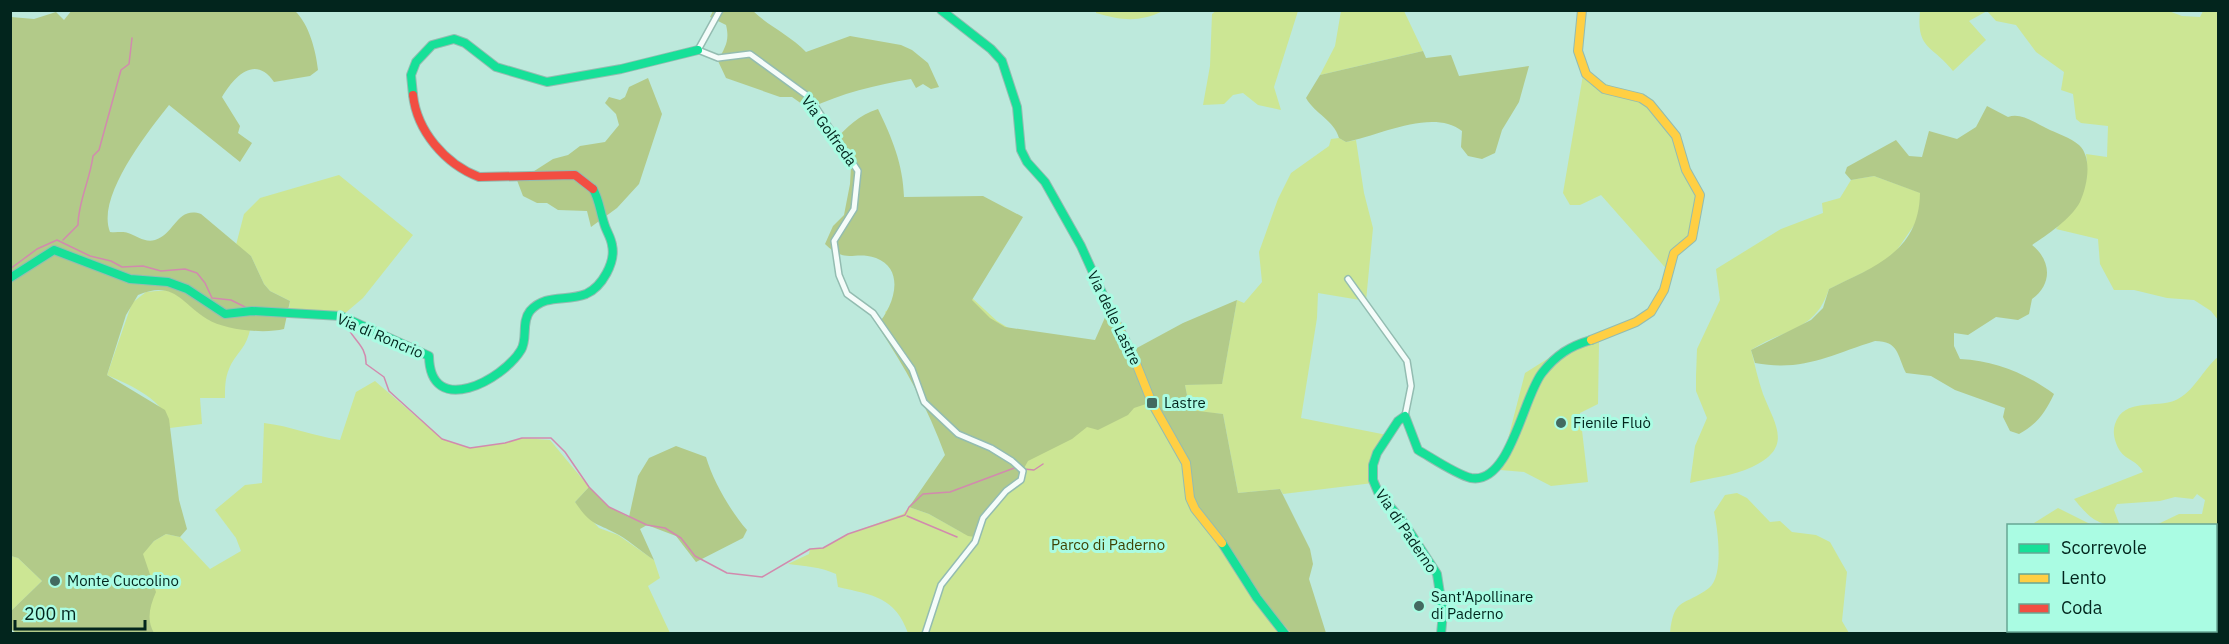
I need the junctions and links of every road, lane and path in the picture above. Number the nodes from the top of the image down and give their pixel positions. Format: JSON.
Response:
{"nodes":[{"id":1,"x":720,"y":10,"type":"edge"},
{"id":2,"x":941,"y":10,"type":"edge"},
{"id":3,"x":1582,"y":10,"type":"edge"},
{"id":4,"x":699,"y":50,"type":"junction"},
{"id":5,"x":10,"y":278,"type":"edge"},
{"id":6,"x":1348,"y":279,"type":"dead end"},
{"id":7,"x":1405,"y":416,"type":"junction"},
{"id":8,"x":925,"y":633,"type":"edge"},
{"id":9,"x":1285,"y":633,"type":"edge"},
{"id":10,"x":1441,"y":633,"type":"edge"}],
"edges":[{"from":1,"to":4,"type":"street"},
{"from":2,"to":9,"type":"street","name":"Via delle Lastre"},
{"from":3,"to":7,"type":"street"},
{"from":4,"to":5,"type":"street","name":"Via di Roncrio"},
{"from":4,"to":8,"type":"street","name":"Via Golfreda"},
{"from":6,"to":7,"type":"street"},
{"from":7,"to":10,"type":"street","name":"Via di Paderno"}]}
